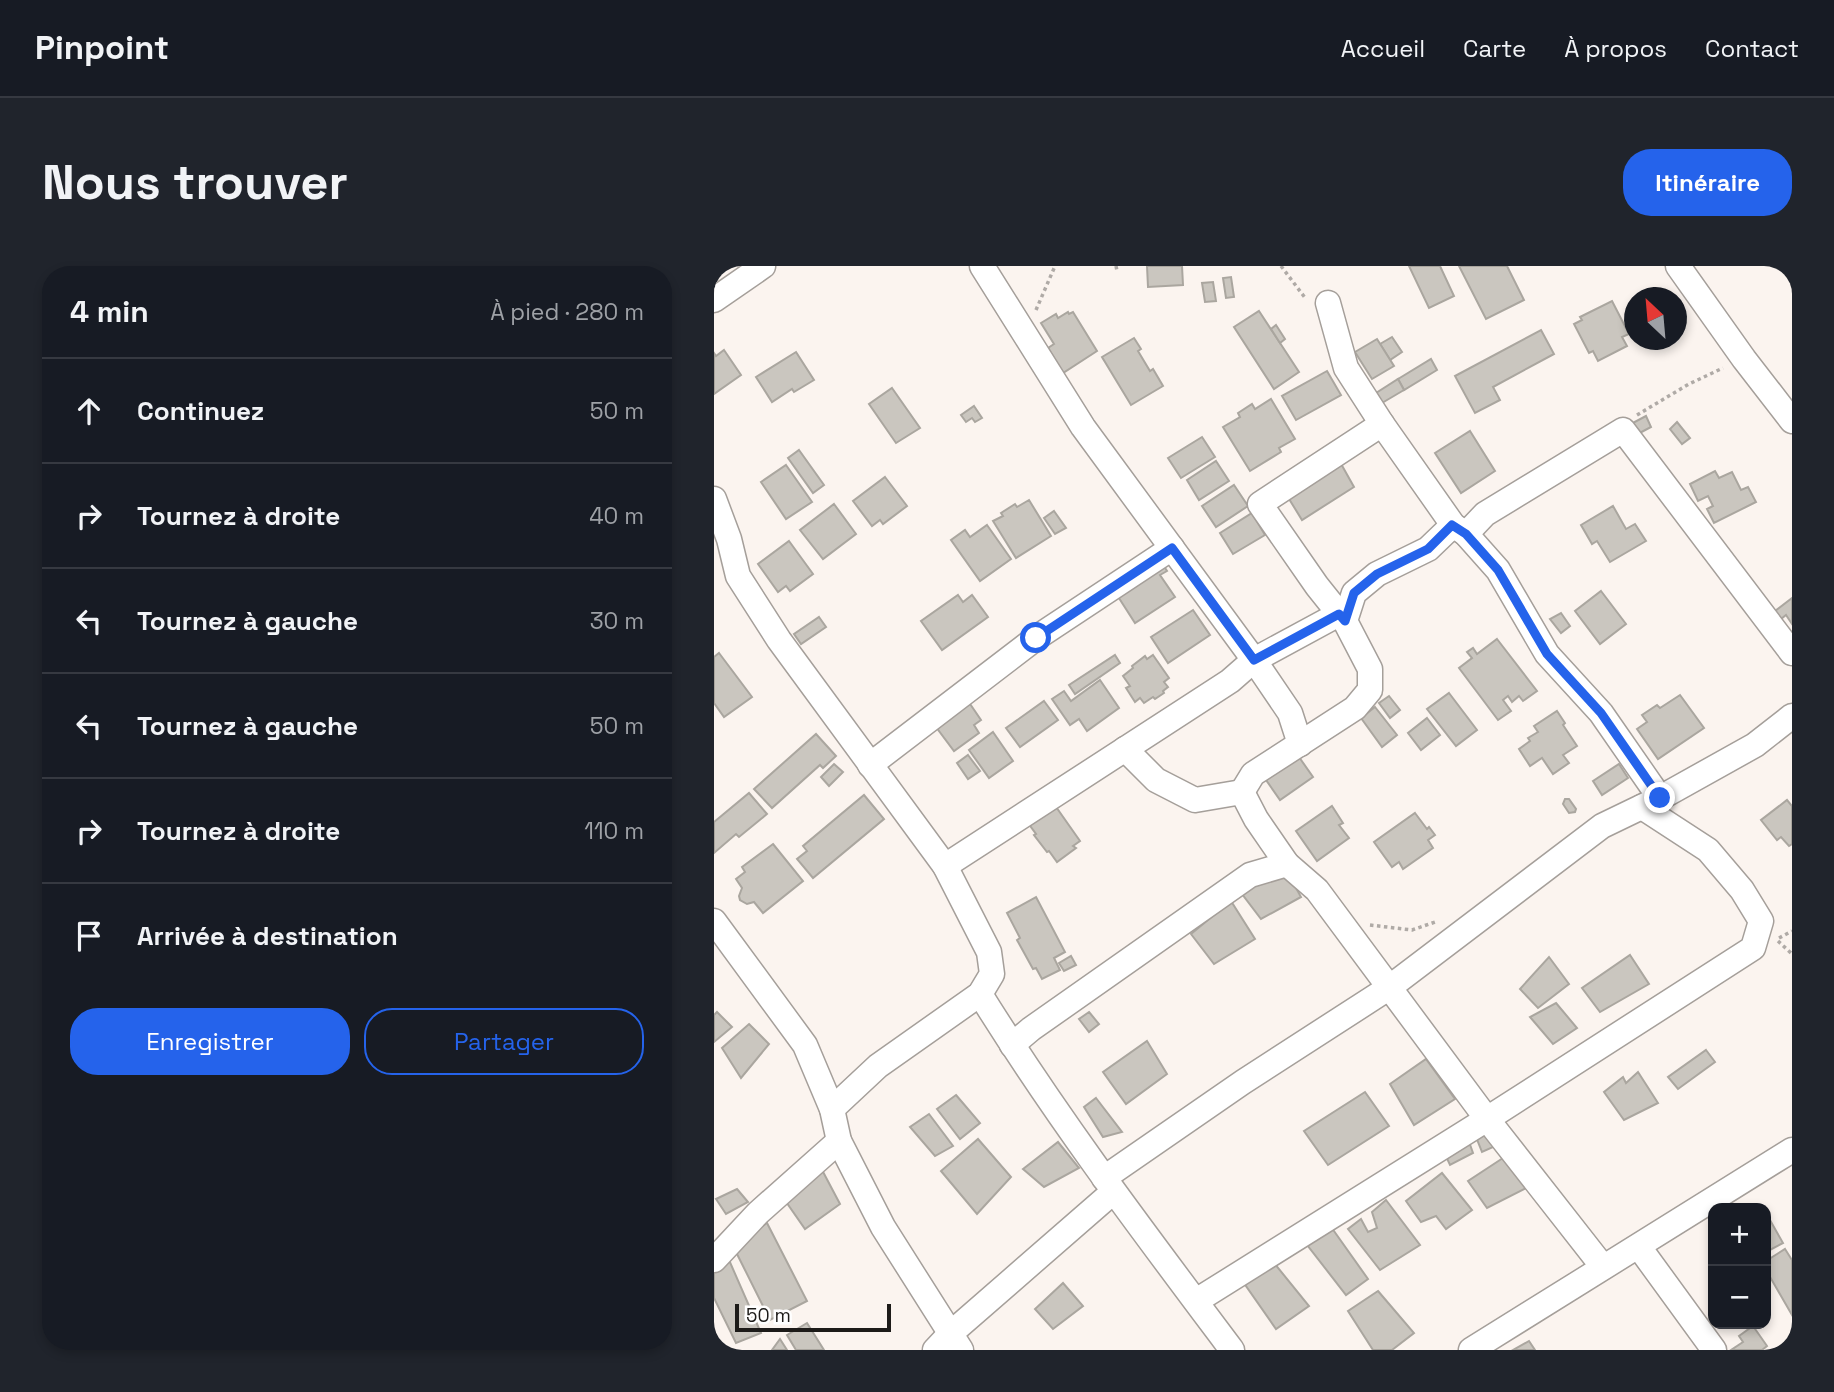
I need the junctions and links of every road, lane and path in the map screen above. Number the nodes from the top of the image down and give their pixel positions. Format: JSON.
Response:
{"nodes":[{"id":1,"x":763,"y":266,"type":"edge"},
{"id":2,"x":982,"y":266,"type":"edge"},
{"id":3,"x":1055,"y":266,"type":"edge"},
{"id":4,"x":1678,"y":266,"type":"edge"},
{"id":5,"x":717,"y":289,"type":"edge"},
{"id":6,"x":1328,"y":303,"type":"dead end"},
{"id":7,"x":1025,"y":334,"type":"junction"},
{"id":8,"x":1744,"y":359,"type":"junction"},
{"id":9,"x":1631,"y":418,"type":"dead end"},
{"id":10,"x":1792,"y":421,"type":"edge"},
{"id":11,"x":1382,"y":424,"type":"junction"},
{"id":12,"x":714,"y":499,"type":"edge"},
{"id":13,"x":1459,"y":530,"type":"junction"},
{"id":14,"x":722,"y":543,"type":"edge"},
{"id":15,"x":1172,"y":548,"type":"junction"},
{"id":16,"x":714,"y":559,"type":"edge"},
{"id":17,"x":738,"y":576,"type":"junction"},
{"id":18,"x":1342,"y":617,"type":"junction"},
{"id":19,"x":1792,"y":653,"type":"edge"},
{"id":20,"x":1254,"y":660,"type":"junction"},
{"id":21,"x":1792,"y":716,"type":"edge"},
{"id":22,"x":1300,"y":744,"type":"junction"},
{"id":23,"x":1125,"y":749,"type":"junction"},
{"id":24,"x":870,"y":765,"type":"junction"},
{"id":25,"x":1242,"y":792,"type":"junction"},
{"id":26,"x":1651,"y":802,"type":"junction"},
{"id":27,"x":1287,"y":864,"type":"junction"},
{"id":28,"x":945,"y":866,"type":"junction"},
{"id":29,"x":1447,"y":918,"type":"dead end"},
{"id":30,"x":714,"y":921,"type":"edge"},
{"id":31,"x":1369,"y":925,"type":"dead end"},
{"id":32,"x":1777,"y":939,"type":"dead end"},
{"id":33,"x":1792,"y":954,"type":"edge"},
{"id":34,"x":1390,"y":987,"type":"junction"},
{"id":35,"x":980,"y":994,"type":"junction"},
{"id":36,"x":1012,"y":1045,"type":"junction"},
{"id":37,"x":832,"y":1109,"type":"junction"},
{"id":38,"x":1487,"y":1119,"type":"junction"},
{"id":39,"x":839,"y":1142,"type":"junction"},
{"id":40,"x":1792,"y":1150,"type":"edge"},
{"id":41,"x":1109,"y":1185,"type":"junction"},
{"id":42,"x":1639,"y":1247,"type":"junction"},
{"id":43,"x":714,"y":1260,"type":"edge"},
{"id":44,"x":1603,"y":1267,"type":"junction"},
{"id":45,"x":1196,"y":1301,"type":"junction"},
{"id":46,"x":948,"y":1345,"type":"edge"},
{"id":47,"x":1233,"y":1350,"type":"edge"},
{"id":48,"x":1471,"y":1350,"type":"edge"},
{"id":49,"x":1714,"y":1350,"type":"edge"}],
"edges":[{"from":1,"to":5,"type":"street"},
{"from":2,"to":7,"type":"street"},
{"from":3,"to":7,"type":"path"},
{"from":4,"to":8,"type":"street"},
{"from":6,"to":11,"type":"street"},
{"from":7,"to":15,"type":"street"},
{"from":8,"to":9,"type":"path"},
{"from":8,"to":10,"type":"street"},
{"from":11,"to":13,"type":"street"},
{"from":11,"to":18,"type":"street"},
{"from":12,"to":14,"type":"street"},
{"from":13,"to":18,"type":"street"},
{"from":13,"to":19,"type":"street"},
{"from":13,"to":26,"type":"street"},
{"from":14,"to":17,"type":"street"},
{"from":15,"to":20,"type":"street"},
{"from":15,"to":24,"type":"street"},
{"from":16,"to":17,"type":"street"},
{"from":17,"to":24,"type":"street"},
{"from":18,"to":20,"type":"street"},
{"from":18,"to":22,"type":"street"},
{"from":20,"to":22,"type":"street"},
{"from":20,"to":23,"type":"street"},
{"from":21,"to":26,"type":"street"},
{"from":22,"to":25,"type":"street"},
{"from":23,"to":25,"type":"street"},
{"from":23,"to":28,"type":"street"},
{"from":24,"to":28,"type":"street"},
{"from":25,"to":27,"type":"street"},
{"from":26,"to":34,"type":"street"},
{"from":26,"to":38,"type":"street"},
{"from":27,"to":34,"type":"street"},
{"from":27,"to":36,"type":"street"},
{"from":28,"to":35,"type":"street"},
{"from":29,"to":31,"type":"path"},
{"from":30,"to":37,"type":"street"},
{"from":32,"to":33,"type":"path"},
{"from":34,"to":38,"type":"street"},
{"from":34,"to":41,"type":"street"},
{"from":35,"to":36,"type":"street"},
{"from":35,"to":37,"type":"street"},
{"from":36,"to":41,"type":"street"},
{"from":37,"to":39,"type":"street"},
{"from":38,"to":44,"type":"street"},
{"from":38,"to":45,"type":"street"},
{"from":39,"to":43,"type":"street"},
{"from":39,"to":46,"type":"street"},
{"from":40,"to":42,"type":"street"},
{"from":41,"to":45,"type":"street"},
{"from":41,"to":46,"type":"street"},
{"from":42,"to":44,"type":"street"},
{"from":42,"to":49,"type":"street"},
{"from":44,"to":48,"type":"street"},
{"from":45,"to":47,"type":"street"}]}
